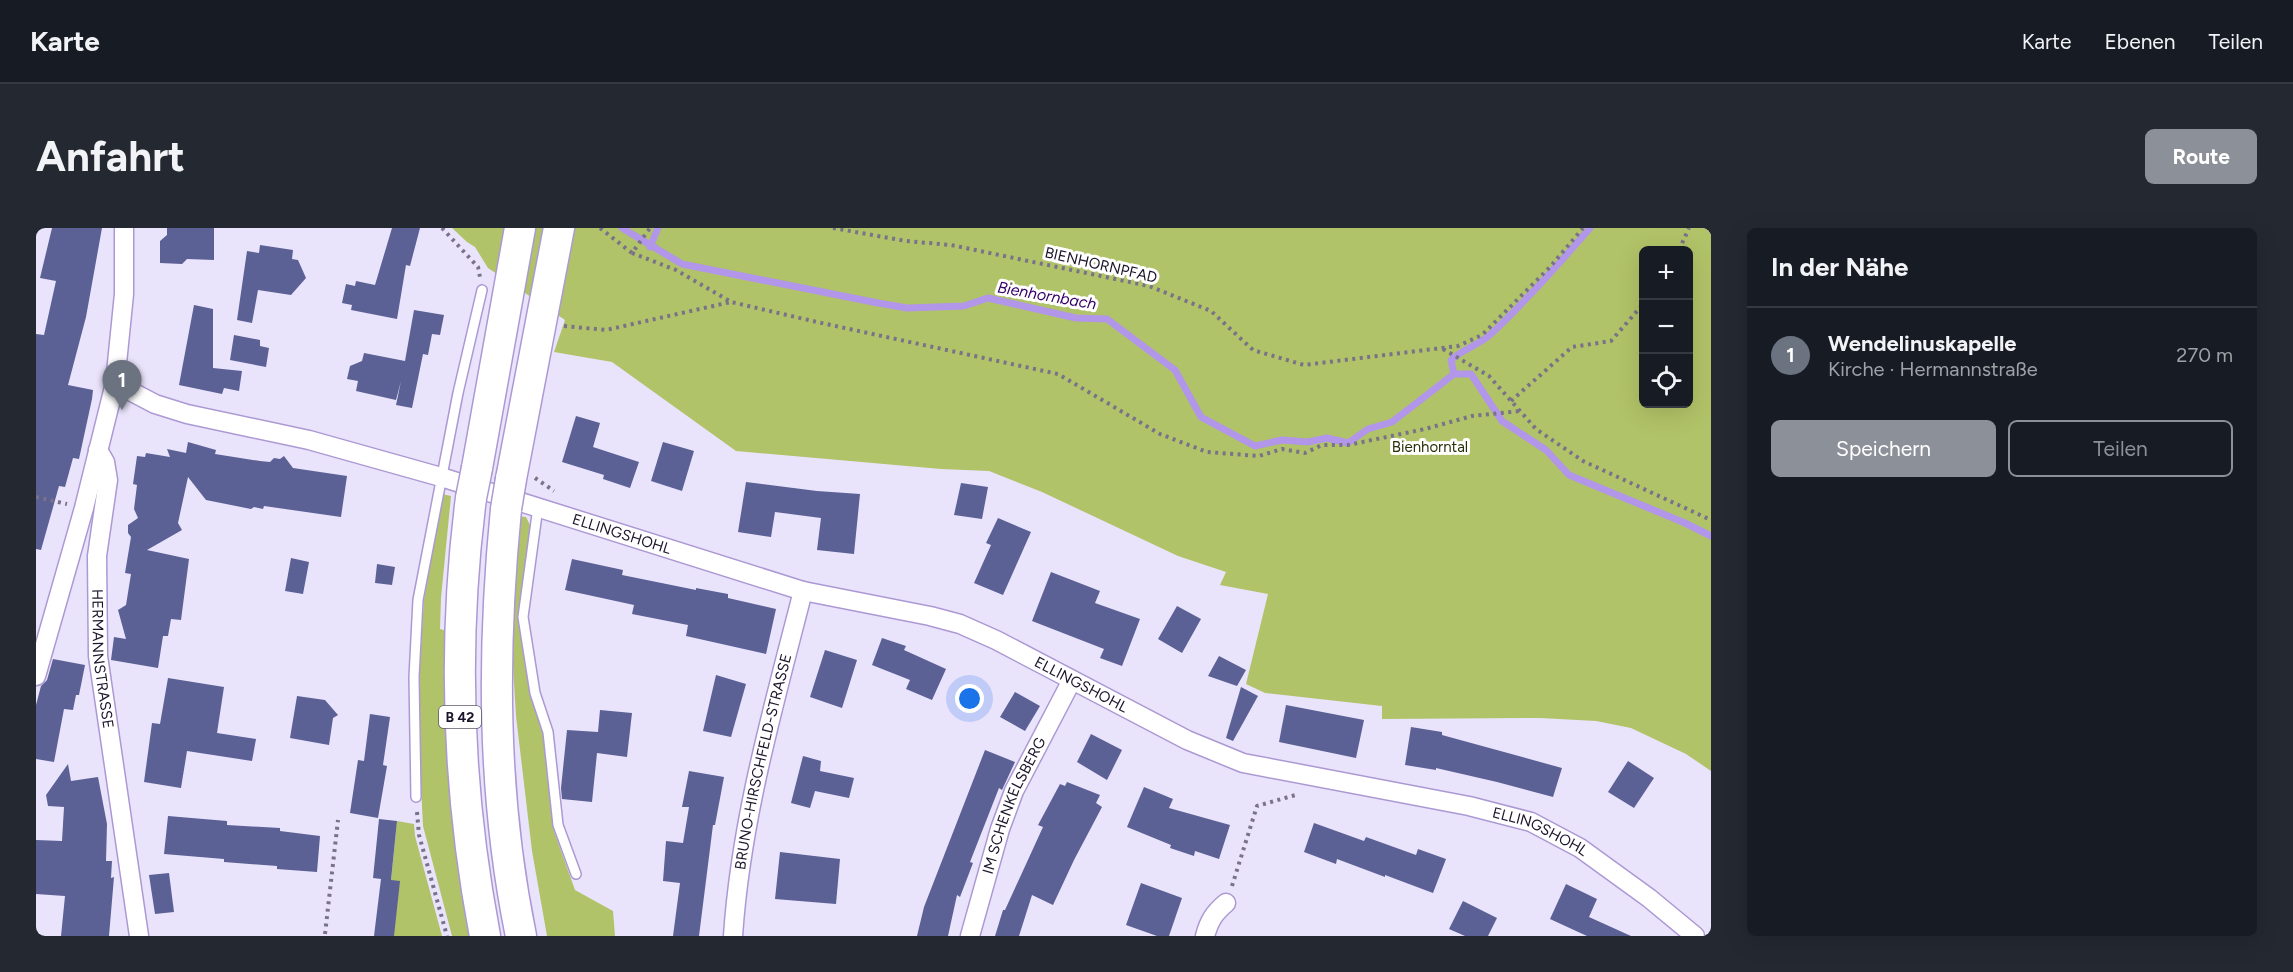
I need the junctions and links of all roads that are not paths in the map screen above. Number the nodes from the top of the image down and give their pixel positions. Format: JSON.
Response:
{"nodes":[{"id":1,"x":124,"y":228,"type":"edge"},
{"id":2,"x":520,"y":228,"type":"edge"},
{"id":3,"x":559,"y":228,"type":"edge"},
{"id":4,"x":496,"y":286,"type":"junction"},
{"id":5,"x":115,"y":383,"type":"junction"},
{"id":6,"x":98,"y":450,"type":"junction"},
{"id":7,"x":441,"y":477,"type":"junction"},
{"id":8,"x":538,"y":507,"type":"junction"},
{"id":9,"x":803,"y":591,"type":"junction"},
{"id":10,"x":36,"y":676,"type":"edge"},
{"id":11,"x":1072,"y":680,"type":"junction"},
{"id":12,"x":416,"y":797,"type":"road end"},
{"id":13,"x":576,"y":874,"type":"dead end"},
{"id":14,"x":1226,"y":903,"type":"dead end"},
{"id":15,"x":139,"y":936,"type":"edge"},
{"id":16,"x":485,"y":936,"type":"edge"},
{"id":17,"x":521,"y":936,"type":"edge"},
{"id":18,"x":734,"y":936,"type":"edge"},
{"id":19,"x":970,"y":936,"type":"edge"},
{"id":20,"x":1205,"y":936,"type":"edge"},
{"id":21,"x":1695,"y":936,"type":"edge"}],
"edges":[{"from":1,"to":5,"type":"street"},
{"from":2,"to":4,"type":"highway","number":"B 42"},
{"from":3,"to":17,"type":"highway","number":"B 42","bridge":true},
{"from":4,"to":7,"type":"lane"},
{"from":4,"to":16,"type":"highway","number":"B 42","bridge":true},
{"from":5,"to":6,"type":"street"},
{"from":5,"to":7,"type":"street","name":"ELLINGSHOHL"},
{"from":6,"to":10,"type":"street"},
{"from":6,"to":15,"type":"street","name":"HERMANNSTRASSE"},
{"from":7,"to":8,"type":"street","name":"ELLINGSHOHL"},
{"from":7,"to":12,"type":"lane"},
{"from":8,"to":9,"type":"street","name":"ELLINGSHOHL"},
{"from":8,"to":13,"type":"lane"},
{"from":9,"to":11,"type":"street","name":"ELLINGSHOHL"},
{"from":9,"to":18,"type":"street","name":"BRUNO-HIRSCHFELD-STRASSE"},
{"from":11,"to":19,"type":"street","name":"IM SCHENKELSBERG"},
{"from":11,"to":21,"type":"street","name":"ELLINGSHOHL"},
{"from":14,"to":20,"type":"street"}]}
